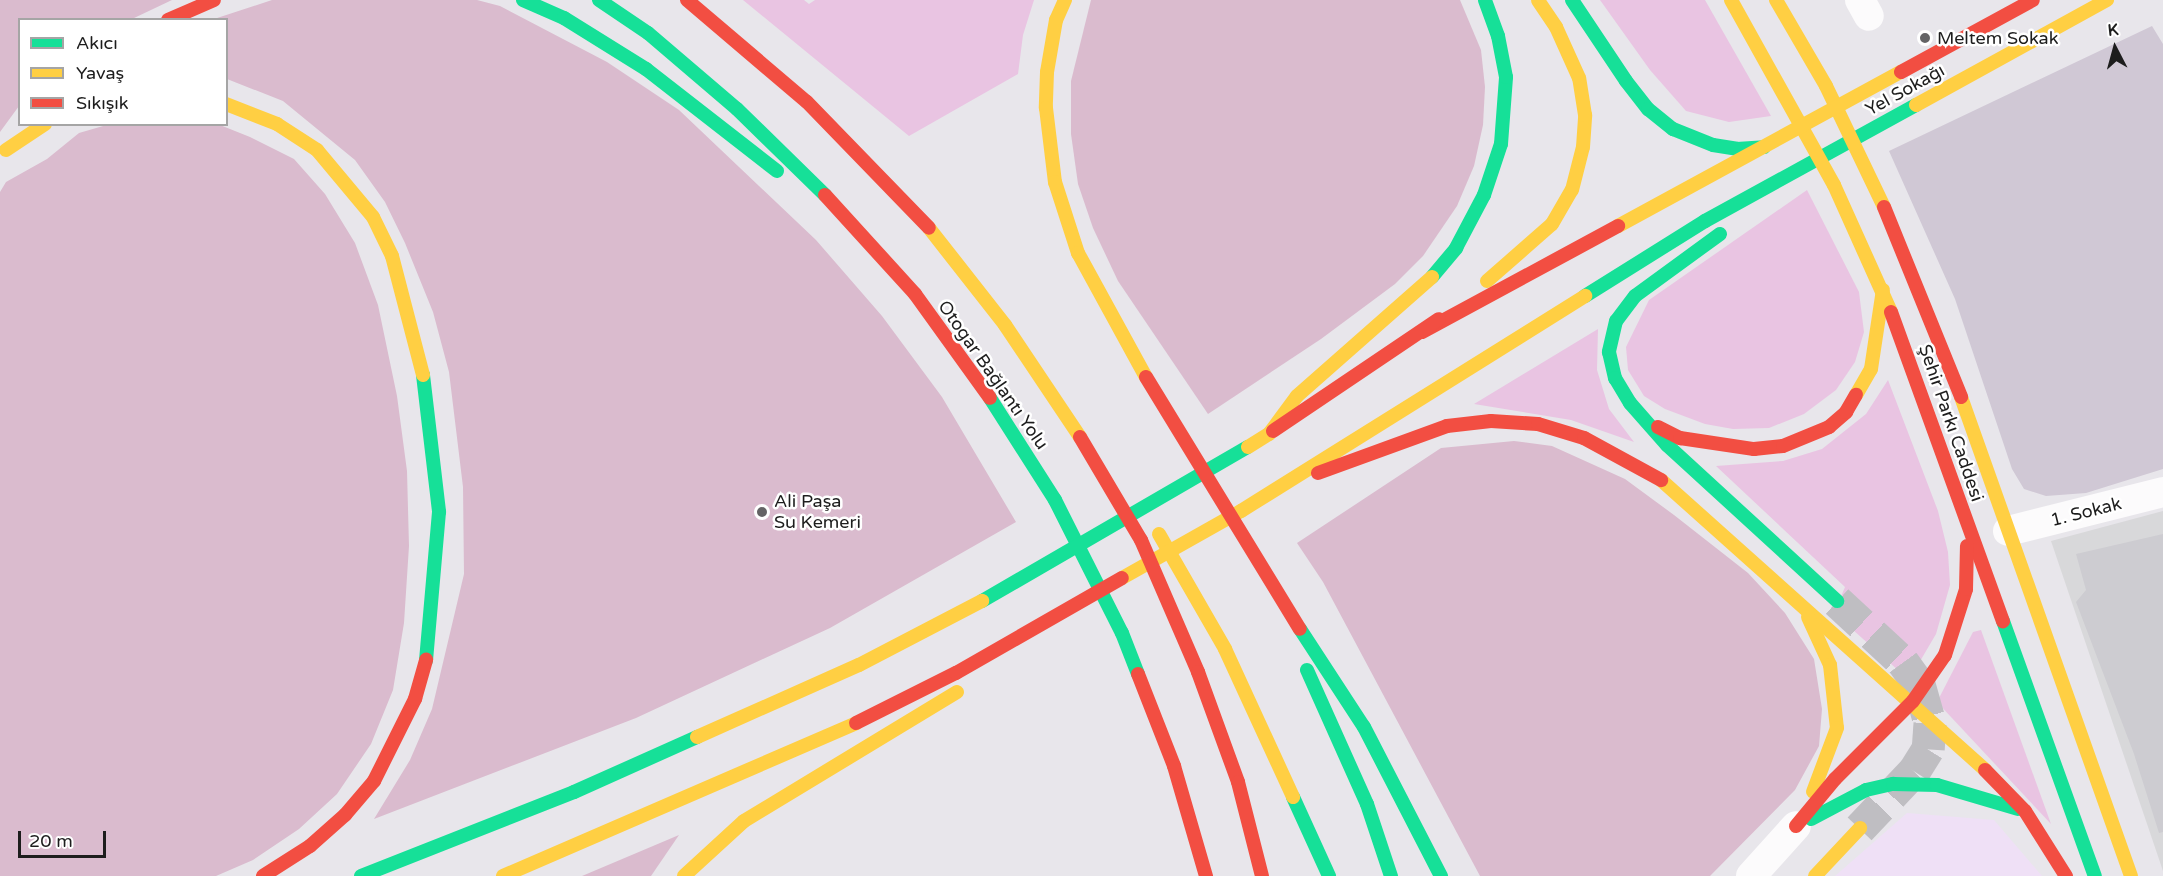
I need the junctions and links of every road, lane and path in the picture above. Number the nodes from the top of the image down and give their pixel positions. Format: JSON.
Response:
{"nodes":[{"id":1,"x":214,"y":0,"type":"edge"},
{"id":2,"x":523,"y":0,"type":"edge"},
{"id":3,"x":599,"y":0,"type":"edge"},
{"id":4,"x":687,"y":0,"type":"edge"},
{"id":5,"x":1065,"y":0,"type":"edge"},
{"id":6,"x":1485,"y":0,"type":"edge"},
{"id":7,"x":1538,"y":0,"type":"edge"},
{"id":8,"x":1572,"y":0,"type":"edge"},
{"id":9,"x":1731,"y":0,"type":"edge"},
{"id":10,"x":1776,"y":0,"type":"edge"},
{"id":11,"x":2033,"y":0,"type":"edge"},
{"id":12,"x":2107,"y":0,"type":"edge"},
{"id":13,"x":173,"y":18,"type":"edge"},
{"id":14,"x":228,"y":105,"type":"edge"},
{"id":15,"x":26,"y":126,"type":"edge"},
{"id":16,"x":42,"y":126,"type":"edge"},
{"id":17,"x":1769,"y":146,"type":"junction"},
{"id":18,"x":3,"y":154,"type":"edge"},
{"id":19,"x":1784,"y":177,"type":"junction"},
{"id":20,"x":835,"y":204,"type":"junction"},
{"id":21,"x":1883,"y":290,"type":"junction"},
{"id":22,"x":1422,"y":332,"type":"junction"},
{"id":23,"x":1644,"y":421,"type":"junction"},
{"id":24,"x":1269,"y":434,"type":"junction"},
{"id":25,"x":1096,"y":460,"type":"junction"},
{"id":26,"x":2163,"y":492,"type":"edge"},
{"id":27,"x":1957,"y":495,"type":"junction"},
{"id":28,"x":1241,"y":511,"type":"junction"},
{"id":29,"x":2008,"y":531,"type":"junction"},
{"id":30,"x":1253,"y":557,"type":"junction"},
{"id":31,"x":1797,"y":600,"type":"junction"},
{"id":32,"x":1837,"y":601,"type":"tunnel mouth"},
{"id":33,"x":1047,"y":623,"type":"junction"},
{"id":34,"x":1913,"y":700,"type":"junction"},
{"id":35,"x":2025,"y":811,"type":"junction"},
{"id":36,"x":1796,"y":826,"type":"junction"},
{"id":37,"x":1860,"y":828,"type":"tunnel mouth"},
{"id":38,"x":1193,"y":831,"type":"junction"},
{"id":39,"x":263,"y":876,"type":"edge"},
{"id":40,"x":361,"y":876,"type":"edge"},
{"id":41,"x":503,"y":876,"type":"edge"},
{"id":42,"x":684,"y":876,"type":"edge"},
{"id":43,"x":1194,"y":876,"type":"edge"},
{"id":44,"x":1206,"y":876,"type":"edge"},
{"id":45,"x":1262,"y":876,"type":"edge"},
{"id":46,"x":1329,"y":876,"type":"edge"},
{"id":47,"x":1391,"y":876,"type":"edge"},
{"id":48,"x":1441,"y":876,"type":"edge"},
{"id":49,"x":1751,"y":876,"type":"edge"},
{"id":50,"x":1815,"y":876,"type":"edge"},
{"id":51,"x":2066,"y":876,"type":"edge"},
{"id":52,"x":2096,"y":876,"type":"edge"},
{"id":53,"x":2131,"y":876,"type":"edge"}],
"edges":[{"from":1,"to":13,"type":"main road"},
{"from":2,"to":20,"type":"main road"},
{"from":3,"to":20,"type":"main road","name":"Otogar Bağlantı Yolu"},
{"from":4,"to":25,"type":"main road","name":"Otogar Bağlantı Yolu"},
{"from":5,"to":30,"type":"main road"},
{"from":6,"to":24,"type":"main road"},
{"from":7,"to":22,"type":"main road"},
{"from":8,"to":17,"type":"main road"},
{"from":9,"to":21,"type":"main road","name":"Şehir Parkı Caddesi"},
{"from":10,"to":29,"type":"main road","name":"Şehir Parkı Caddesi"},
{"from":11,"to":17,"type":"main road","name":"Yel Sokağı"},
{"from":12,"to":19,"type":"main road","name":"Yel Sokağı"},
{"from":14,"to":39,"type":"main road"},
{"from":15,"to":18,"type":"main road"},
{"from":16,"to":18,"type":"main road"},
{"from":17,"to":22,"type":"main road","name":"Yel Sokağı"},
{"from":19,"to":23,"type":"main road"},
{"from":19,"to":28,"type":"main road"},
{"from":20,"to":38,"type":"main road","name":"Otogar Bağlantı Yolu"},
{"from":21,"to":23,"type":"main road"},
{"from":21,"to":27,"type":"main road","name":"Şehir Parkı Caddesi"},
{"from":22,"to":24,"type":"main road"},
{"from":23,"to":32,"type":"main road"},
{"from":24,"to":40,"type":"main road"},
{"from":25,"to":45,"type":"main road","name":"Otogar Bağlantı Yolu"},
{"from":25,"to":46,"type":"main road"},
{"from":26,"to":29,"type":"street","name":"1. Sokak"},
{"from":27,"to":34,"type":"main road"},
{"from":27,"to":52,"type":"main road","name":"Şehir Parkı Caddesi"},
{"from":28,"to":31,"type":"main road"},
{"from":28,"to":33,"type":"main road"},
{"from":29,"to":53,"type":"main road","name":"Şehir Parkı Caddesi"},
{"from":30,"to":47,"type":"main road"},
{"from":30,"to":48,"type":"main road"},
{"from":31,"to":34,"type":"main road"},
{"from":31,"to":36,"type":"main road"},
{"from":33,"to":41,"type":"main road"},
{"from":33,"to":42,"type":"main road"},
{"from":34,"to":35,"type":"main road"},
{"from":34,"to":36,"type":"main road"},
{"from":35,"to":36,"type":"main road"},
{"from":35,"to":51,"type":"main road"},
{"from":36,"to":49,"type":"street"},
{"from":37,"to":50,"type":"main road"},
{"from":38,"to":43,"type":"main road"},
{"from":38,"to":44,"type":"main road","name":"Otogar Bağlantı Yolu"}]}
